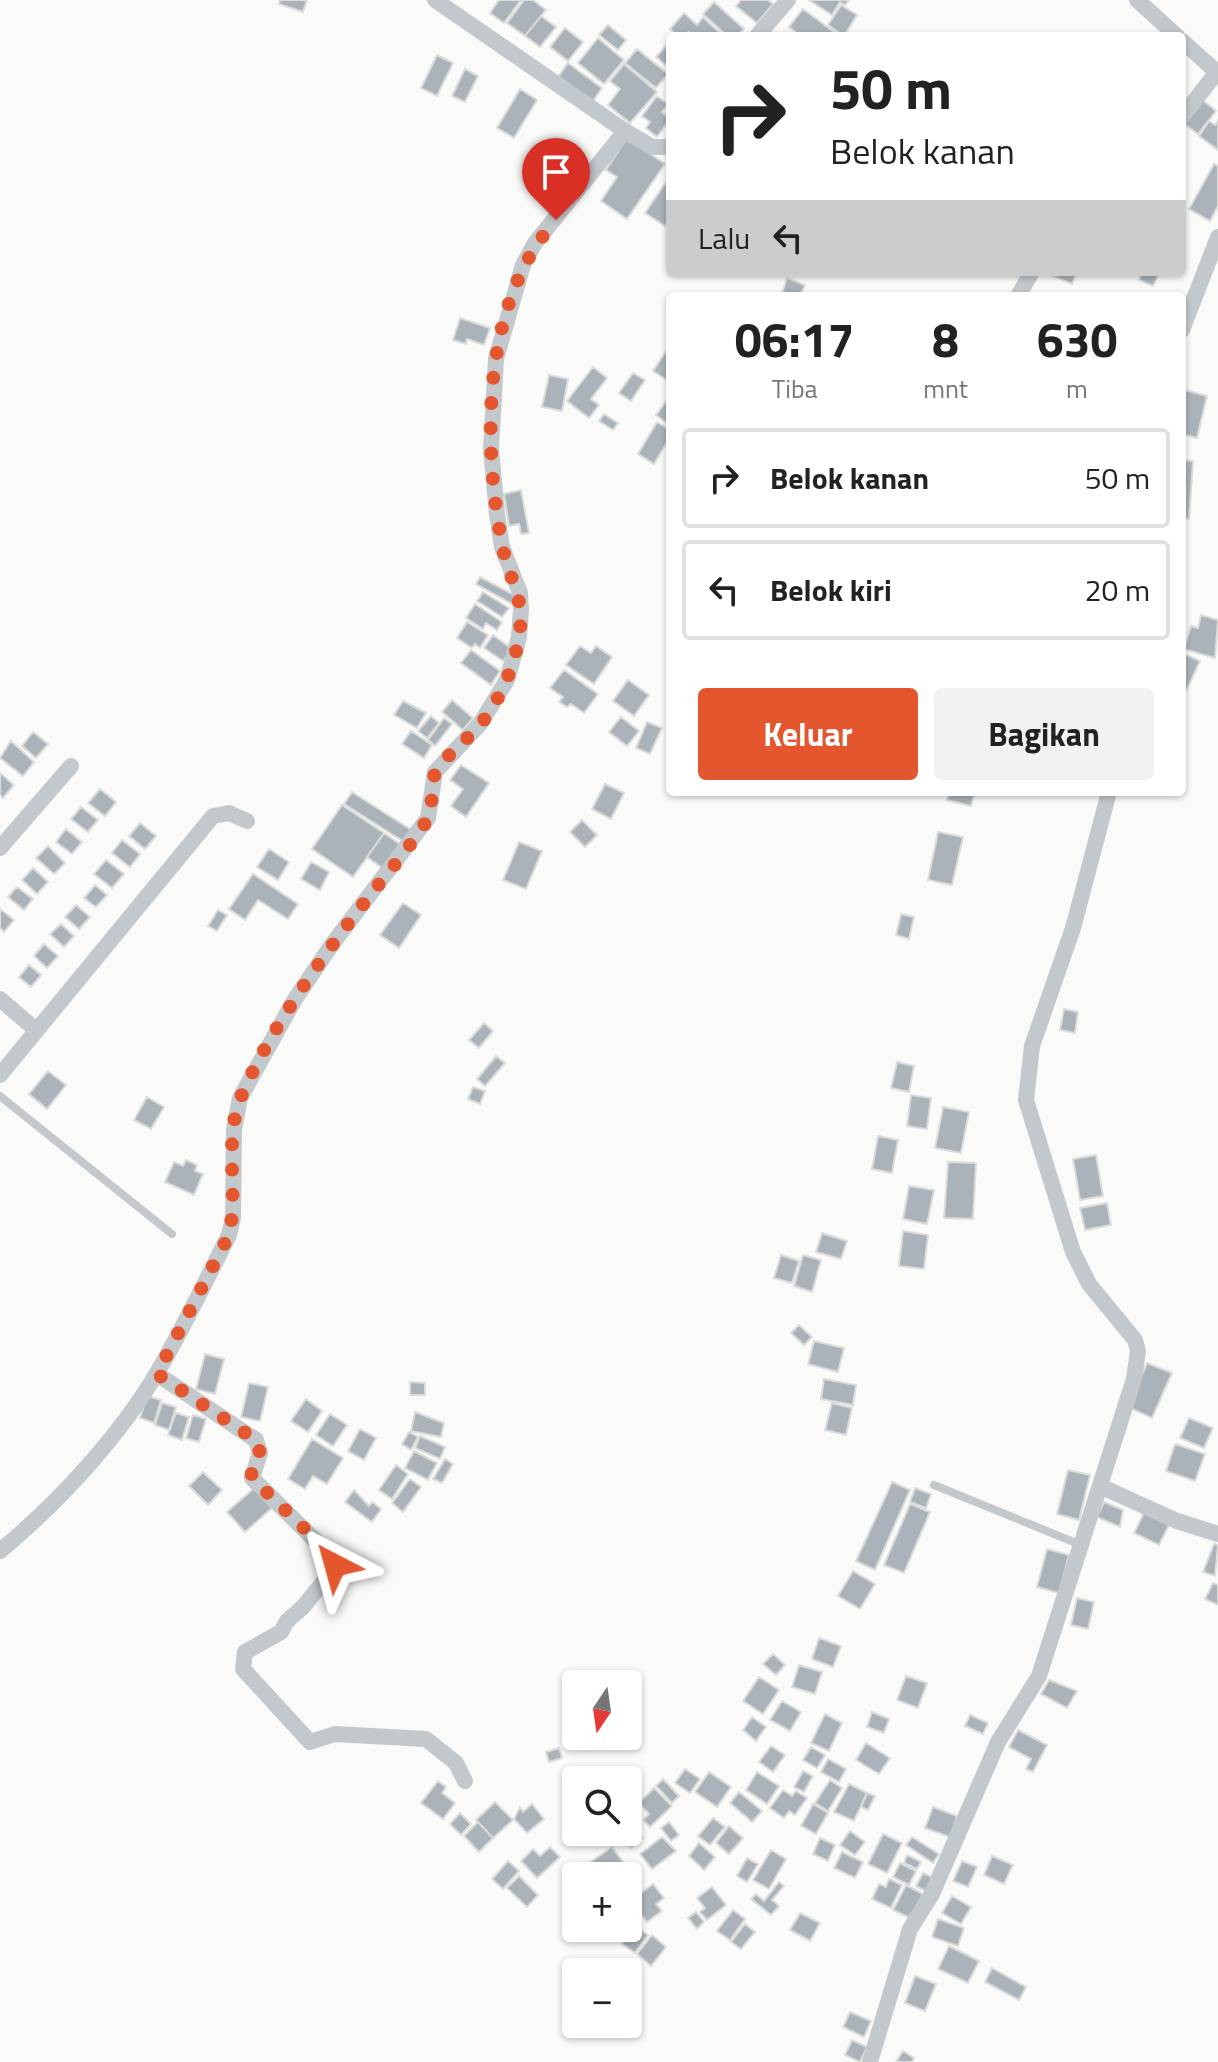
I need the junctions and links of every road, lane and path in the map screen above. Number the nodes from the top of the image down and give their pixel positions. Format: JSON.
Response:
{"nodes":[{"id":1,"x":435,"y":0,"type":"edge"},
{"id":2,"x":788,"y":0,"type":"edge"},
{"id":3,"x":1137,"y":0,"type":"edge"},
{"id":4,"x":459,"y":6,"type":"edge"},
{"id":5,"x":760,"y":32,"type":"edge"},
{"id":6,"x":1173,"y":32,"type":"edge"},
{"id":7,"x":1186,"y":45,"type":"edge"},
{"id":8,"x":1217,"y":73,"type":"edge"},
{"id":9,"x":1186,"y":112,"type":"edge"},
{"id":10,"x":625,"y":131,"type":"junction"},
{"id":11,"x":666,"y":147,"type":"edge"},
{"id":12,"x":1218,"y":237,"type":"edge"},
{"id":13,"x":1186,"y":320,"type":"edge"},
{"id":14,"x":71,"y":766,"type":"dead end"},
{"id":15,"x":1108,"y":796,"type":"edge"},
{"id":16,"x":247,"y":821,"type":"dead end"},
{"id":17,"x":0,"y":848,"type":"edge"},
{"id":18,"x":0,"y":999,"type":"edge"},
{"id":19,"x":36,"y":1030,"type":"junction"},
{"id":20,"x":0,"y":1075,"type":"edge"},
{"id":21,"x":0,"y":1096,"type":"edge"},
{"id":22,"x":172,"y":1234,"type":"dead end"},
{"id":23,"x":157,"y":1374,"type":"junction"},
{"id":24,"x":934,"y":1485,"type":"dead end"},
{"id":25,"x":1100,"y":1486,"type":"junction"},
{"id":26,"x":1218,"y":1534,"type":"edge"},
{"id":27,"x":1081,"y":1545,"type":"junction"},
{"id":28,"x":0,"y":1551,"type":"edge"},
{"id":29,"x":465,"y":1781,"type":"dead end"},
{"id":30,"x":870,"y":2062,"type":"edge"}],
"edges":[{"from":1,"to":4,"type":"street"},
{"from":2,"to":5,"type":"street"},
{"from":3,"to":6,"type":"street"},
{"from":4,"to":10,"type":"street"},
{"from":7,"to":8,"type":"street"},
{"from":8,"to":9,"type":"street"},
{"from":10,"to":11,"type":"street"},
{"from":10,"to":23,"type":"street"},
{"from":12,"to":13,"type":"street"},
{"from":14,"to":17,"type":"street"},
{"from":15,"to":25,"type":"street"},
{"from":16,"to":19,"type":"street"},
{"from":18,"to":19,"type":"street"},
{"from":19,"to":20,"type":"street"},
{"from":21,"to":22,"type":"lane"},
{"from":23,"to":28,"type":"street"},
{"from":23,"to":29,"type":"street"},
{"from":24,"to":27,"type":"lane"},
{"from":25,"to":26,"type":"street"},
{"from":25,"to":27,"type":"street"},
{"from":27,"to":30,"type":"street"}]}
